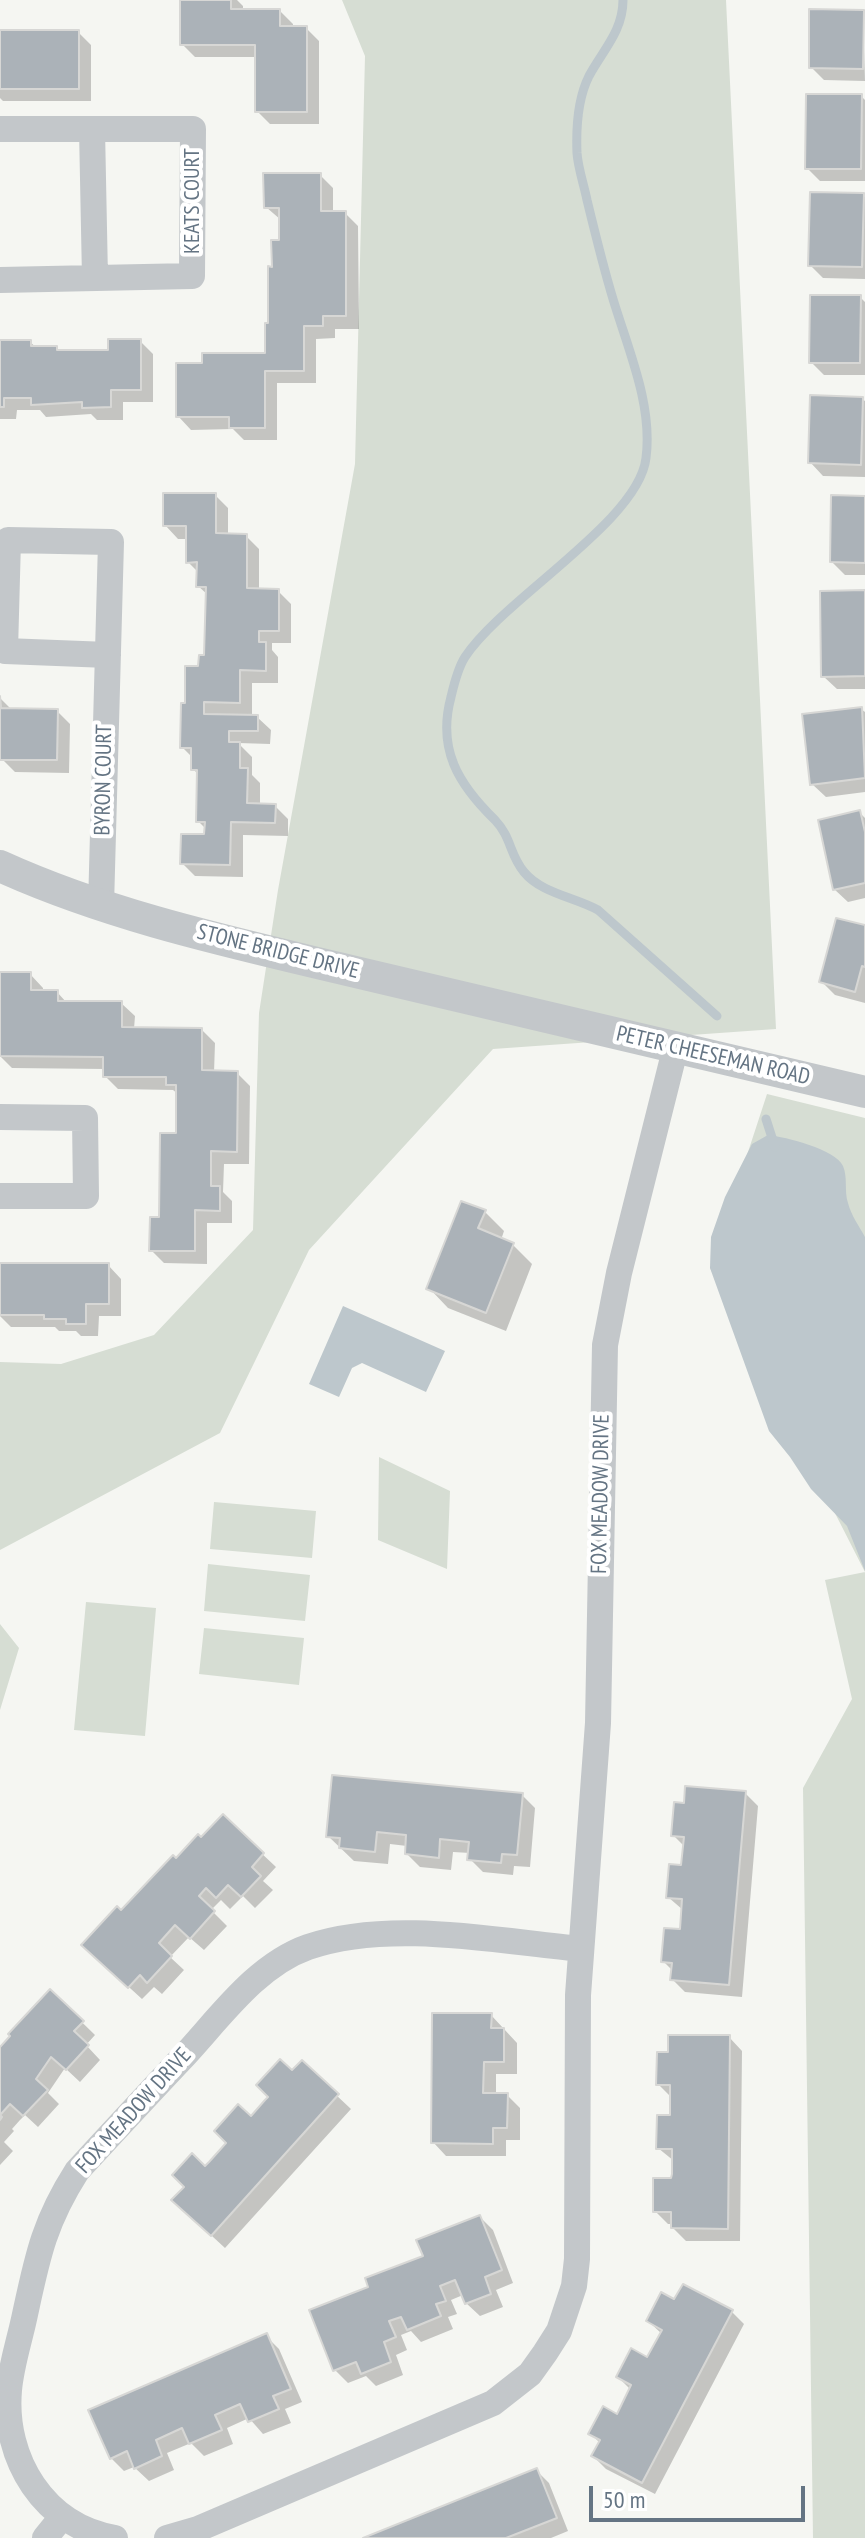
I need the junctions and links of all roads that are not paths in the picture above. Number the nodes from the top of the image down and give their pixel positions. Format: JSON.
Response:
{"nodes":[{"id":1,"x":0,"y":129,"type":"edge"},
{"id":2,"x":92,"y":129,"type":"junction"},
{"id":3,"x":95,"y":278,"type":"junction"},
{"id":4,"x":0,"y":280,"type":"edge"},
{"id":5,"x":108,"y":655,"type":"junction"},
{"id":6,"x":0,"y":866,"type":"edge"},
{"id":7,"x":101,"y":906,"type":"junction"},
{"id":8,"x":560,"y":1023,"type":"joint"},
{"id":9,"x":676,"y":1046,"type":"junction"},
{"id":10,"x":865,"y":1092,"type":"edge"},
{"id":11,"x":0,"y":1117,"type":"edge"},
{"id":12,"x":0,"y":1196,"type":"edge"},
{"id":13,"x":581,"y":1949,"type":"junction"},
{"id":14,"x":62,"y":2517,"type":"junction"},
{"id":15,"x":45,"y":2538,"type":"edge"},
{"id":16,"x":115,"y":2538,"type":"edge"},
{"id":17,"x":167,"y":2538,"type":"edge"}],
"edges":[{"from":1,"to":2,"type":"street","name":"KEATS COURT"},
{"from":2,"to":3,"type":"street"},
{"from":2,"to":3,"type":"street","name":"KEATS COURT"},
{"from":3,"to":4,"type":"street","name":"KEATS COURT"},
{"from":5,"to":5,"type":"street","name":"BYRON COURT"},
{"from":5,"to":7,"type":"street","name":"BYRON COURT"},
{"from":6,"to":7,"type":"street","name":"STONE BRIDGE DRIVE"},
{"from":7,"to":8,"type":"street","name":"STONE BRIDGE DRIVE"},
{"from":8,"to":9,"type":"street","name":"PETER CHEESEMAN ROAD"},
{"from":9,"to":10,"type":"street","name":"PETER CHEESEMAN ROAD"},
{"from":9,"to":13,"type":"street","name":"FOX MEADOW DRIVE"},
{"from":11,"to":12,"type":"street"},
{"from":13,"to":14,"type":"street","name":"FOX MEADOW DRIVE"},
{"from":13,"to":17,"type":"street","name":"FOX MEADOW DRIVE"},
{"from":14,"to":15,"type":"street"},
{"from":14,"to":16,"type":"street","name":"FOX MEADOW DRIVE"}]}
